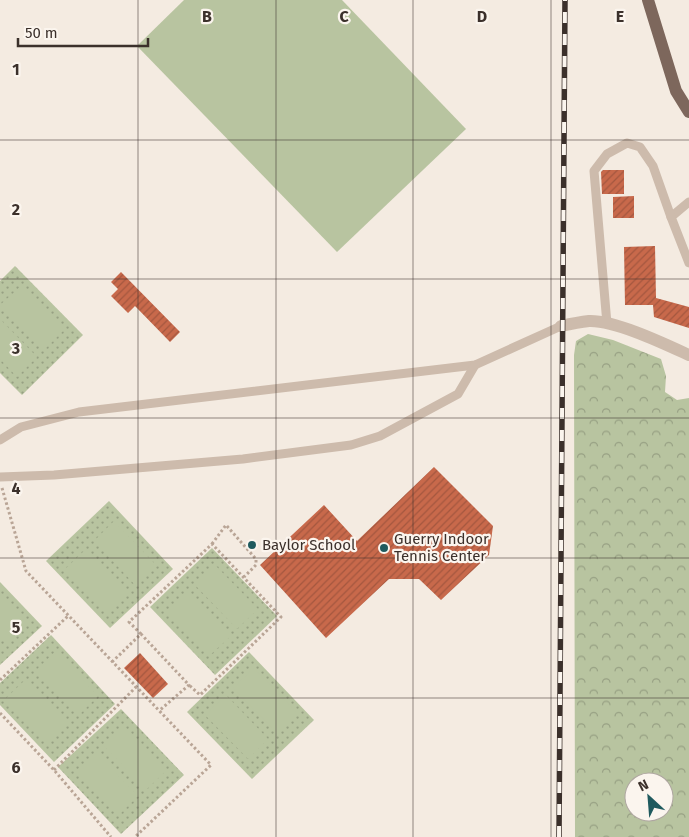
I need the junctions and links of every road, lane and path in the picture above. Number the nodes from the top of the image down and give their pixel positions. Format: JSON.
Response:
{"nodes":[{"id":1,"x":648,"y":0,"type":"edge"},
{"id":2,"x":689,"y":112,"type":"edge"},
{"id":3,"x":689,"y":202,"type":"edge"},
{"id":4,"x":671,"y":217,"type":"junction"},
{"id":5,"x":689,"y":262,"type":"edge"},
{"id":6,"x":607,"y":324,"type":"junction"},
{"id":7,"x":562,"y":326,"type":"joint"},
{"id":8,"x":689,"y":355,"type":"edge"},
{"id":9,"x":475,"y":365,"type":"junction"},
{"id":10,"x":0,"y":440,"type":"edge"},
{"id":11,"x":0,"y":478,"type":"edge"},
{"id":12,"x":212,"y":544,"type":"junction"},
{"id":13,"x":244,"y":577,"type":"junction"},
{"id":14,"x":68,"y":616,"type":"junction"},
{"id":15,"x":141,"y":634,"type":"junction"},
{"id":16,"x":112,"y":662,"type":"junction"},
{"id":17,"x":0,"y":680,"type":"edge"},
{"id":18,"x":189,"y":685,"type":"junction"},
{"id":19,"x":136,"y":687,"type":"junction"},
{"id":20,"x":159,"y":710,"type":"junction"},
{"id":21,"x":0,"y":713,"type":"edge"},
{"id":22,"x":54,"y":770,"type":"junction"},
{"id":23,"x":111,"y":837,"type":"edge"},
{"id":24,"x":135,"y":837,"type":"edge"}],
"edges":[{"from":1,"to":2,"type":"main road"},
{"from":3,"to":4,"type":"lane"},
{"from":4,"to":5,"type":"lane"},
{"from":4,"to":6,"type":"lane"},
{"from":6,"to":7,"type":"street"},
{"from":6,"to":8,"type":"street"},
{"from":7,"to":9,"type":"lane"},
{"from":9,"to":10,"type":"lane"},
{"from":9,"to":11,"type":"lane"},
{"from":11,"to":14,"type":"path"},
{"from":12,"to":13,"type":"path"},
{"from":12,"to":13,"type":"path"},
{"from":12,"to":15,"type":"path"},
{"from":13,"to":18,"type":"path"},
{"from":14,"to":16,"type":"path"},
{"from":14,"to":17,"type":"path"},
{"from":15,"to":16,"type":"path"},
{"from":15,"to":18,"type":"path"},
{"from":16,"to":19,"type":"path"},
{"from":18,"to":20,"type":"path"},
{"from":19,"to":20,"type":"path"},
{"from":19,"to":22,"type":"path"},
{"from":20,"to":24,"type":"path"},
{"from":21,"to":22,"type":"path"},
{"from":22,"to":23,"type":"path"}]}
